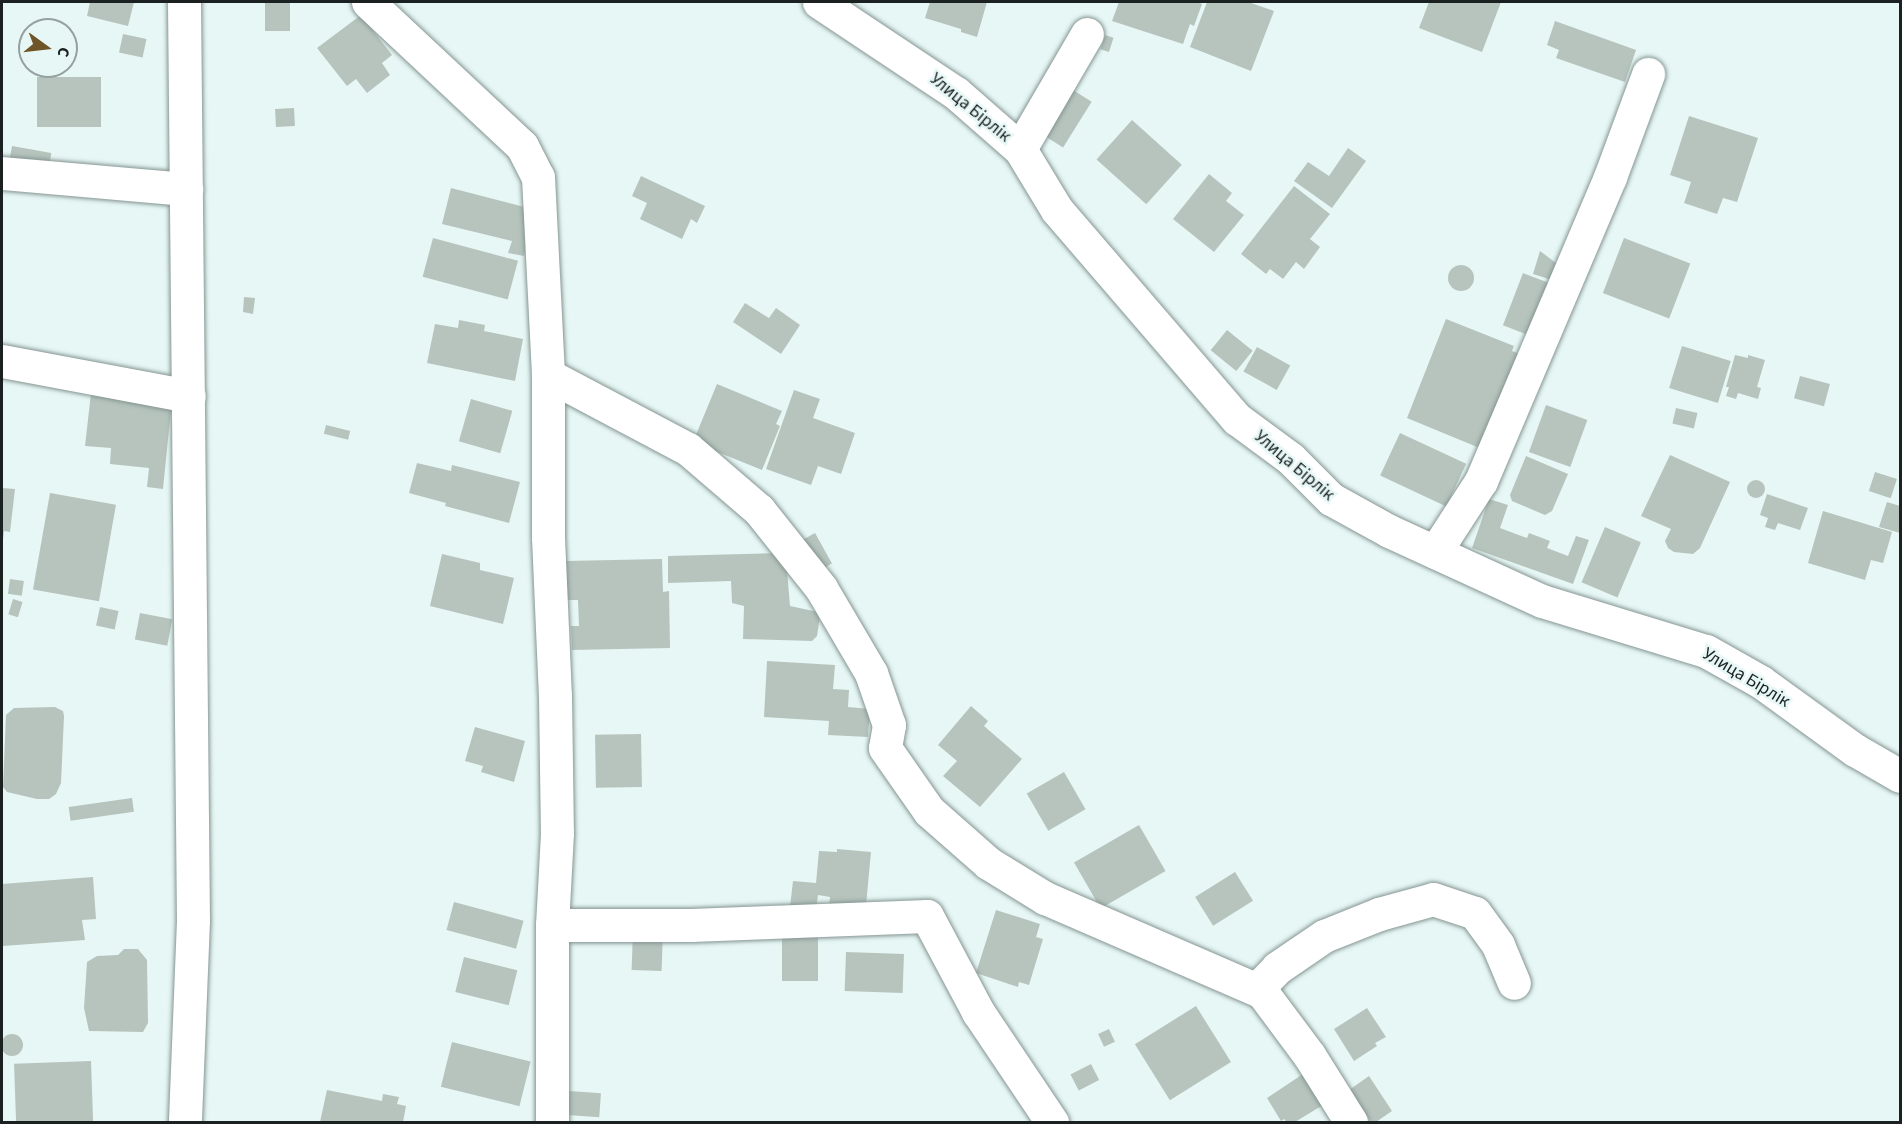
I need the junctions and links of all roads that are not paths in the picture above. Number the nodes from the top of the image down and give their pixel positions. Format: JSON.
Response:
{"nodes":[{"id":1,"x":184,"y":2,"type":"edge"},
{"id":2,"x":368,"y":2,"type":"edge"},
{"id":3,"x":819,"y":2,"type":"edge"},
{"id":4,"x":1087,"y":34,"type":"dead end"},
{"id":5,"x":1648,"y":74,"type":"dead end"},
{"id":6,"x":1020,"y":149,"type":"junction"},
{"id":7,"x":2,"y":173,"type":"edge"},
{"id":8,"x":186,"y":189,"type":"junction"},
{"id":9,"x":2,"y":362,"type":"edge"},
{"id":10,"x":548,"y":375,"type":"junction"},
{"id":11,"x":189,"y":396,"type":"junction"},
{"id":12,"x":1435,"y":552,"type":"junction"},
{"id":13,"x":1898,"y":773,"type":"edge"},
{"id":14,"x":552,"y":925,"type":"junction"},
{"id":15,"x":1514,"y":982,"type":"dead end"},
{"id":16,"x":1257,"y":989,"type":"junction"},
{"id":17,"x":185,"y":1122,"type":"edge"},
{"id":18,"x":552,"y":1122,"type":"edge"},
{"id":19,"x":1052,"y":1122,"type":"edge"},
{"id":20,"x":1351,"y":1122,"type":"edge"}],
"edges":[{"from":1,"to":8,"type":"street"},
{"from":2,"to":10,"type":"street"},
{"from":3,"to":6,"type":"street","name":"Улица Бірлік"},
{"from":4,"to":6,"type":"street"},
{"from":5,"to":12,"type":"street"},
{"from":6,"to":12,"type":"street","name":"Улица Бірлік"},
{"from":7,"to":8,"type":"street"},
{"from":8,"to":11,"type":"street"},
{"from":9,"to":11,"type":"street"},
{"from":10,"to":14,"type":"street"},
{"from":10,"to":16,"type":"street"},
{"from":11,"to":17,"type":"street"},
{"from":12,"to":13,"type":"street","name":"Улица Бірлік"},
{"from":14,"to":18,"type":"street"},
{"from":14,"to":19,"type":"street"},
{"from":15,"to":16,"type":"street"},
{"from":16,"to":20,"type":"street"}]}
